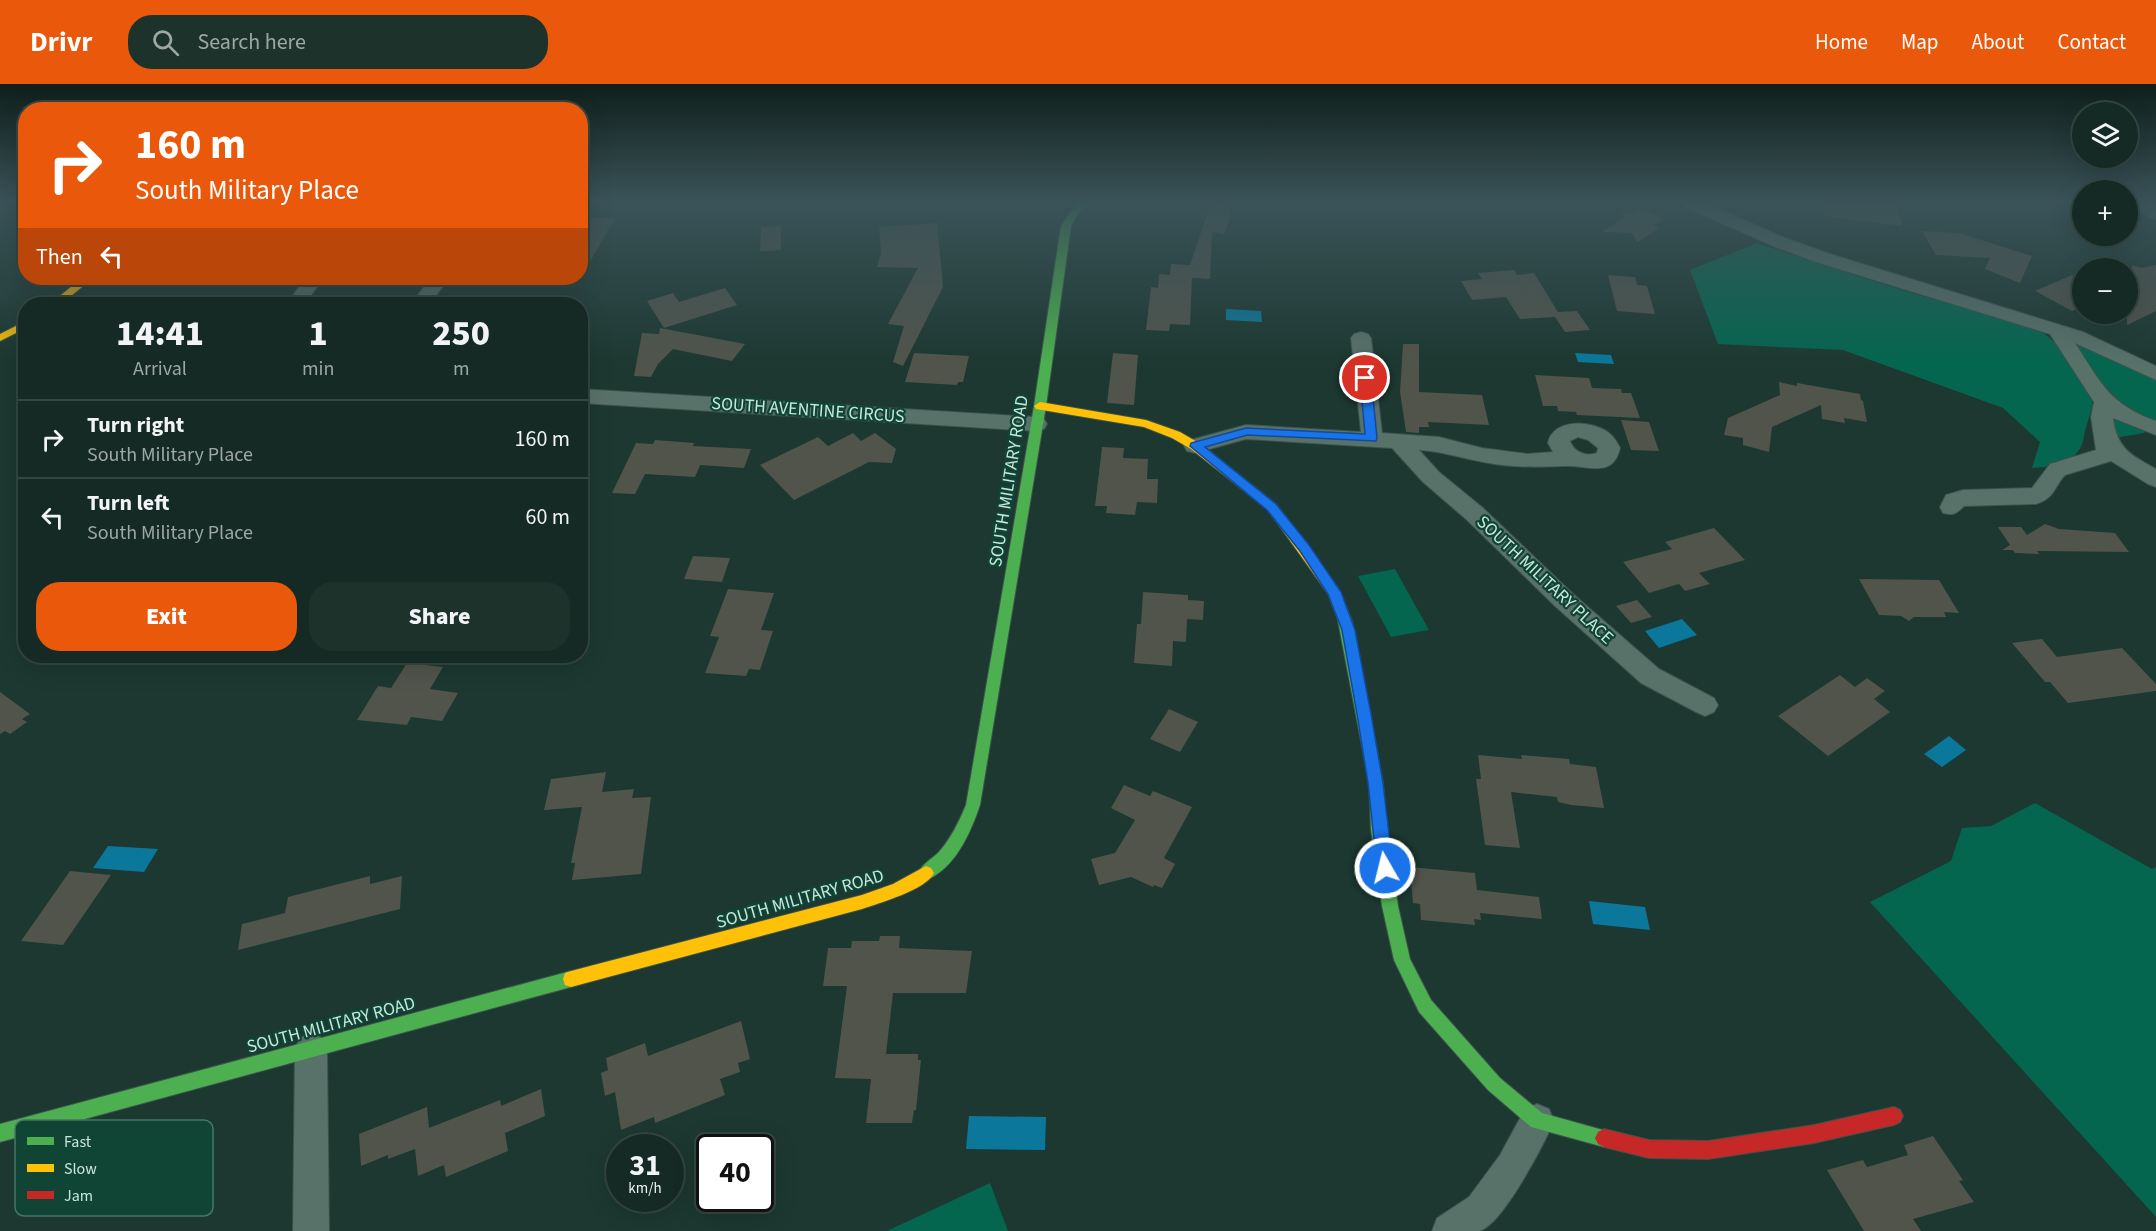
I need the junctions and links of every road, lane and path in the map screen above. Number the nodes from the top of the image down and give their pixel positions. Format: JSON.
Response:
{"nodes":[{"id":1,"x":1061,"y":257,"type":"edge"},
{"id":2,"x":1818,"y":257,"type":"edge"},
{"id":3,"x":79,"y":285,"type":"edge"},
{"id":4,"x":435,"y":285,"type":"edge"},
{"id":5,"x":64,"y":297,"type":"edge"},
{"id":6,"x":425,"y":297,"type":"edge"},
{"id":7,"x":18,"y":328,"type":"edge"},
{"id":8,"x":2058,"y":330,"type":"junction"},
{"id":9,"x":0,"y":338,"type":"edge"},
{"id":10,"x":1361,"y":338,"type":"dead end"},
{"id":11,"x":2155,"y":373,"type":"edge"},
{"id":12,"x":588,"y":396,"type":"edge"},
{"id":13,"x":2104,"y":402,"type":"junction"},
{"id":14,"x":1038,"y":415,"type":"junction"},
{"id":15,"x":2156,"y":428,"type":"edge"},
{"id":16,"x":1372,"y":438,"type":"junction"},
{"id":17,"x":1397,"y":440,"type":"junction"},
{"id":18,"x":2109,"y":444,"type":"junction"},
{"id":19,"x":1196,"y":446,"type":"junction"},
{"id":20,"x":1572,"y":458,"type":"dead end"},
{"id":21,"x":2156,"y":479,"type":"edge"},
{"id":22,"x":1951,"y":507,"type":"dead end"},
{"id":23,"x":1705,"y":705,"type":"dead end"},
{"id":24,"x":311,"y":1049,"type":"junction"},
{"id":25,"x":1894,"y":1116,"type":"dead end"},
{"id":26,"x":48,"y":1120,"type":"edge"},
{"id":27,"x":1537,"y":1121,"type":"junction"},
{"id":28,"x":15,"y":1129,"type":"edge"},
{"id":29,"x":0,"y":1133,"type":"edge"},
{"id":30,"x":310,"y":1231,"type":"edge"},
{"id":31,"x":1450,"y":1231,"type":"edge"}],
"edges":[{"from":1,"to":14,"type":"street","name":"SOUTH MILITARY ROAD"},
{"from":2,"to":8,"type":"street"},
{"from":3,"to":5,"type":"street"},
{"from":4,"to":6,"type":"street"},
{"from":7,"to":9,"type":"street"},
{"from":8,"to":11,"type":"street"},
{"from":8,"to":13,"type":"street"},
{"from":10,"to":16,"type":"street"},
{"from":12,"to":14,"type":"street","name":"SOUTH AVENTINE CIRCUS"},
{"from":13,"to":15,"type":"street"},
{"from":13,"to":18,"type":"street"},
{"from":14,"to":19,"type":"street"},
{"from":14,"to":24,"type":"street","name":"SOUTH MILITARY ROAD"},
{"from":16,"to":17,"type":"street"},
{"from":16,"to":19,"type":"street"},
{"from":17,"to":20,"type":"street"},
{"from":17,"to":23,"type":"street","name":"SOUTH MILITARY PLACE"},
{"from":18,"to":21,"type":"street"},
{"from":18,"to":22,"type":"street"},
{"from":19,"to":27,"type":"street"},
{"from":24,"to":26,"type":"street","name":"SOUTH MILITARY ROAD"},
{"from":24,"to":30,"type":"street"},
{"from":25,"to":27,"type":"street"},
{"from":27,"to":31,"type":"street"},
{"from":28,"to":29,"type":"street","name":"SOUTH MILITARY ROAD"}]}
